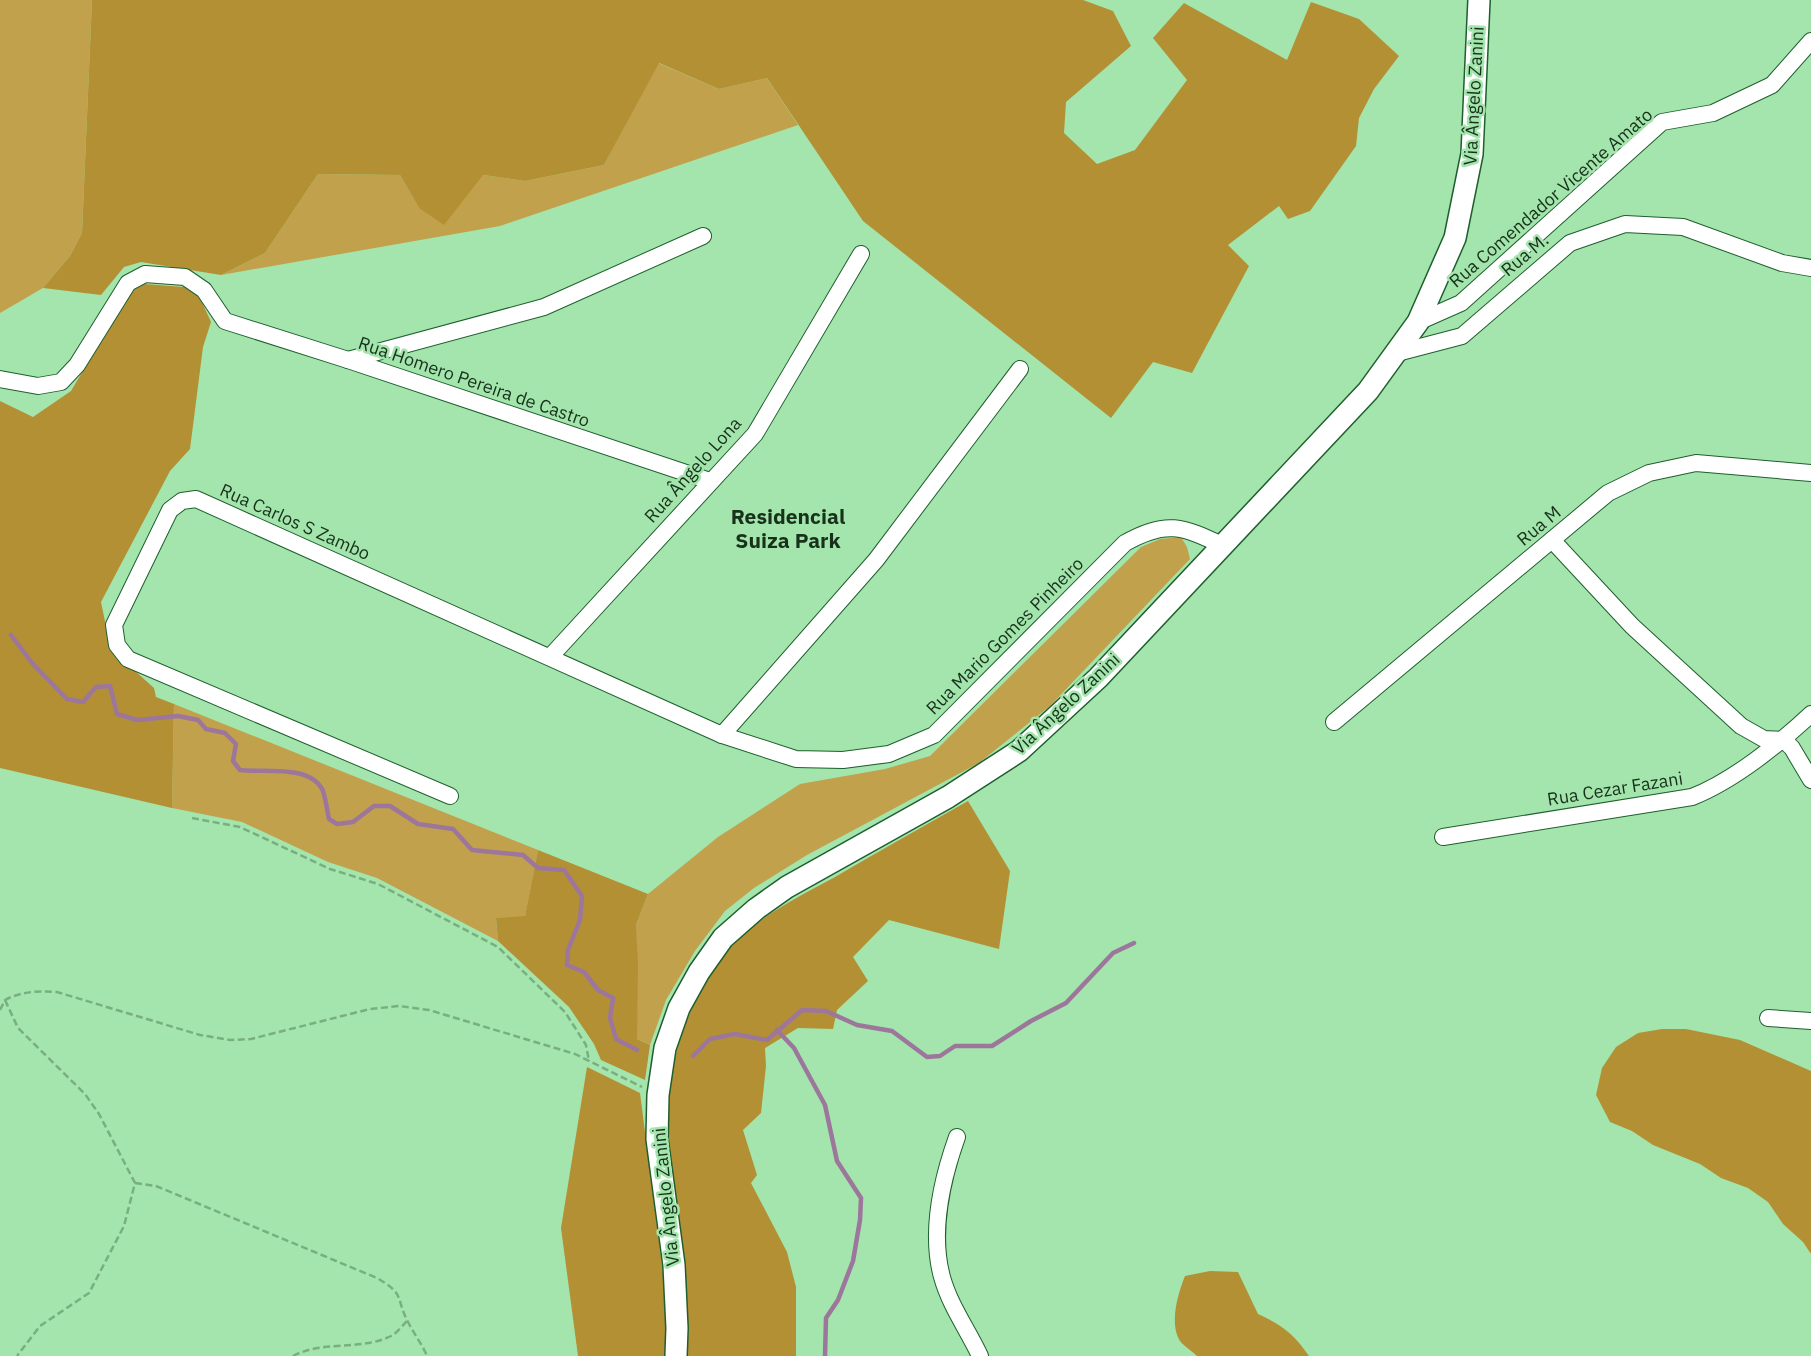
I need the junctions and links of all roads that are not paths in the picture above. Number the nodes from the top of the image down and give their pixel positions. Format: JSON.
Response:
{"nodes":[{"id":1,"x":1479,"y":0,"type":"edge"},
{"id":2,"x":1811,"y":41,"type":"edge"},
{"id":3,"x":703,"y":236,"type":"dead end"},
{"id":4,"x":861,"y":254,"type":"dead end"},
{"id":5,"x":1811,"y":268,"type":"edge"},
{"id":6,"x":1419,"y":322,"type":"junction"},
{"id":7,"x":1397,"y":353,"type":"junction"},
{"id":8,"x":348,"y":360,"type":"junction"},
{"id":9,"x":1020,"y":369,"type":"dead end"},
{"id":10,"x":0,"y":379,"type":"edge"},
{"id":11,"x":1811,"y":473,"type":"edge"},
{"id":12,"x":710,"y":481,"type":"junction"},
{"id":13,"x":1552,"y":540,"type":"junction"},
{"id":14,"x":1224,"y":546,"type":"junction"},
{"id":15,"x":550,"y":657,"type":"junction"},
{"id":16,"x":1811,"y":715,"type":"edge"},
{"id":17,"x":1334,"y":722,"type":"dead end"},
{"id":18,"x":723,"y":735,"type":"junction"},
{"id":19,"x":1784,"y":740,"type":"junction"},
{"id":20,"x":1811,"y":780,"type":"edge"},
{"id":21,"x":450,"y":796,"type":"dead end"},
{"id":22,"x":1443,"y":837,"type":"dead end"},
{"id":23,"x":1768,"y":1018,"type":"dead end"},
{"id":24,"x":1811,"y":1021,"type":"edge"},
{"id":25,"x":957,"y":1138,"type":"dead end"},
{"id":26,"x":676,"y":1356,"type":"edge"},
{"id":27,"x":980,"y":1356,"type":"edge"}],
"edges":[{"from":1,"to":6,"type":"street","name":"Via Ângelo Zanini"},
{"from":2,"to":6,"type":"street","name":"Rua Comendador Vicente Amato"},
{"from":3,"to":8,"type":"street"},
{"from":4,"to":12,"type":"street","name":"Rua Ângelo Lona"},
{"from":5,"to":7,"type":"street","name":"Rua M."},
{"from":6,"to":7,"type":"street","name":"Via Ângelo Zanini"},
{"from":7,"to":14,"type":"street","name":"Via Ângelo Zanini"},
{"from":8,"to":10,"type":"street","name":"Rua Homero Pereira de Castro"},
{"from":8,"to":12,"type":"street","name":"Rua Homero Pereira de Castro"},
{"from":9,"to":18,"type":"street"},
{"from":11,"to":13,"type":"street","name":"Rua M"},
{"from":12,"to":15,"type":"street","name":"Rua Ângelo Lona"},
{"from":13,"to":17,"type":"street","name":"Rua M"},
{"from":13,"to":19,"type":"street"},
{"from":14,"to":18,"type":"street","name":"Rua Mario Gomes Pinheiro"},
{"from":14,"to":26,"type":"street","name":"Via Ângelo Zanini"},
{"from":15,"to":18,"type":"street","name":"Rua Carlos S Zambo"},
{"from":15,"to":21,"type":"street","name":"Rua Carlos S Zambo"},
{"from":16,"to":19,"type":"street","name":"Rua Cezar Fazani"},
{"from":19,"to":20,"type":"street"},
{"from":19,"to":22,"type":"street","name":"Rua Cezar Fazani"},
{"from":23,"to":24,"type":"street"},
{"from":25,"to":27,"type":"street"}]}
